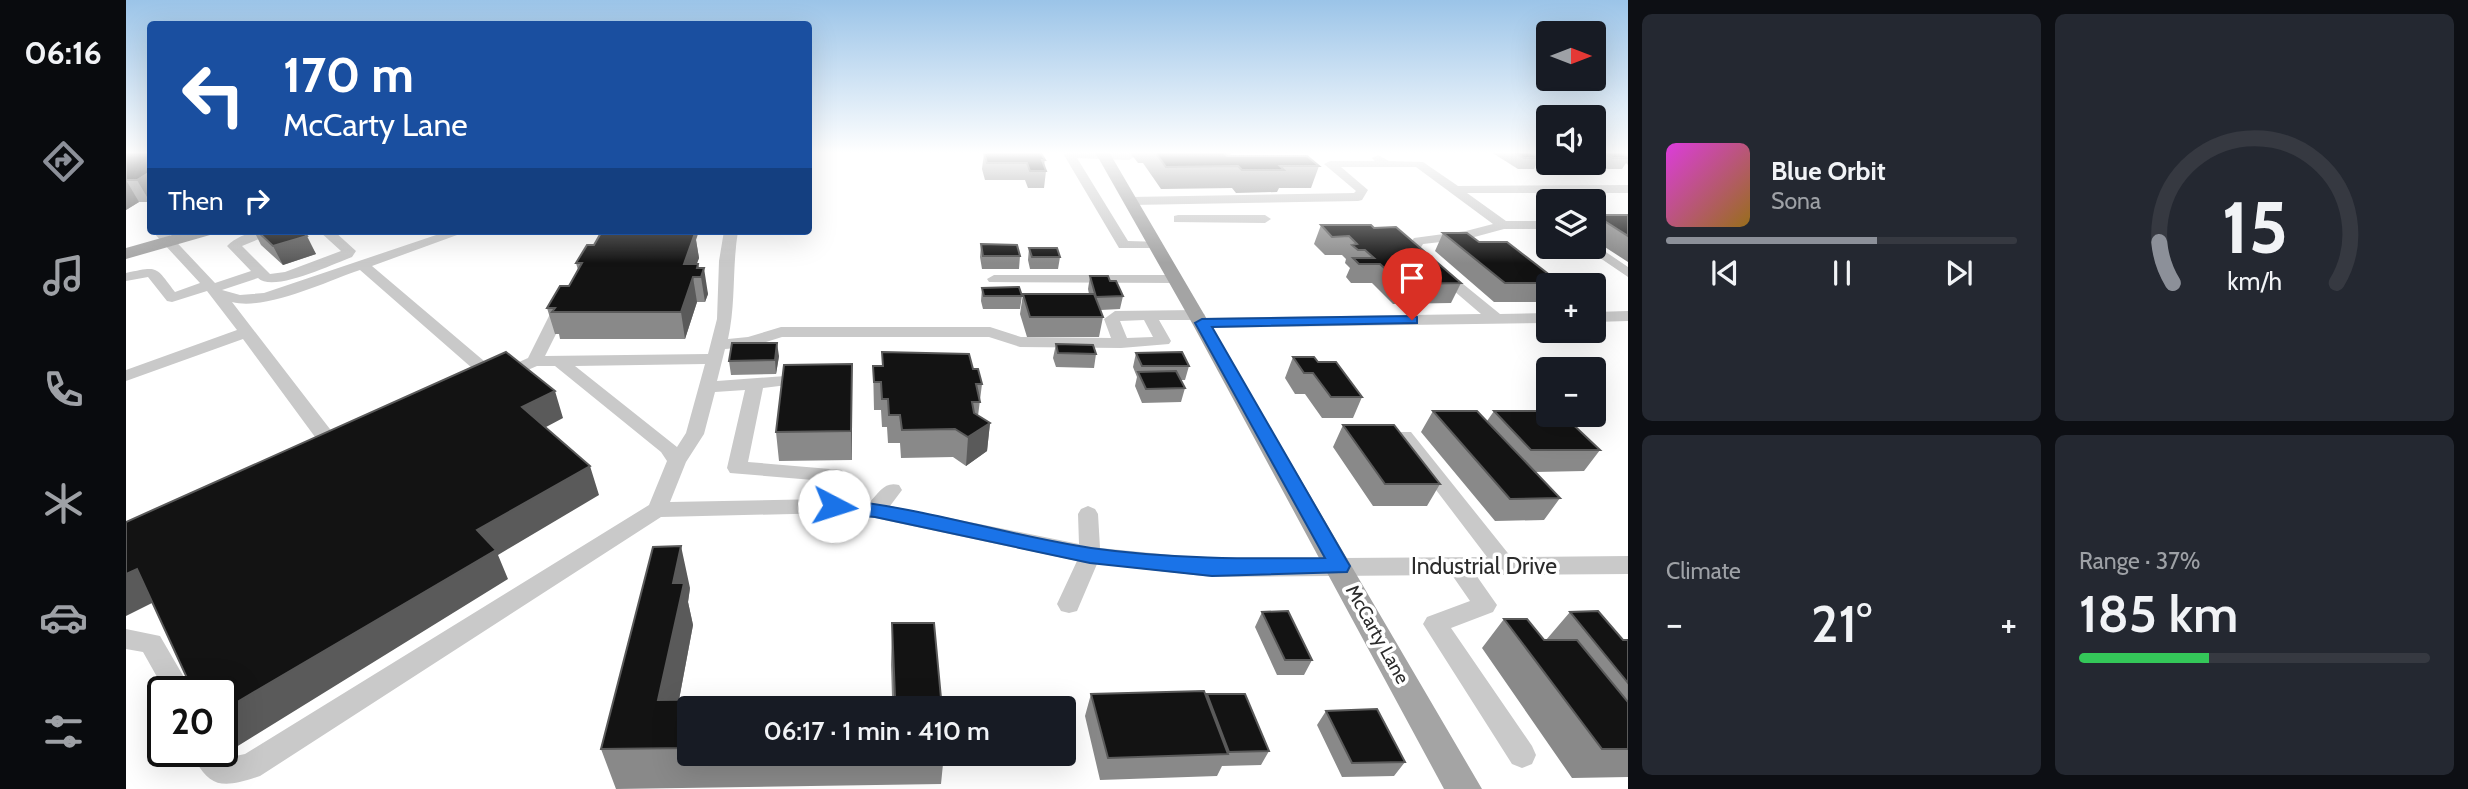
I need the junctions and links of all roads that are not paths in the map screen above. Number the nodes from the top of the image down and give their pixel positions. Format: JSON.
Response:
{"nodes":[{"id":1,"x":1089,"y":189,"type":"edge"},
{"id":2,"x":1125,"y":189,"type":"edge"},
{"id":3,"x":1361,"y":189,"type":"edge"},
{"id":4,"x":1455,"y":190,"type":"joint"},
{"id":5,"x":1628,"y":190,"type":"edge"},
{"id":6,"x":1130,"y":201,"type":"junction"},
{"id":7,"x":1178,"y":219,"type":"dead end"},
{"id":8,"x":1265,"y":219,"type":"dead end"},
{"id":9,"x":1503,"y":225,"type":"junction"},
{"id":10,"x":1536,"y":225,"type":"edge"},
{"id":11,"x":261,"y":235,"type":"edge"},
{"id":12,"x":331,"y":235,"type":"edge"},
{"id":13,"x":731,"y":235,"type":"edge"},
{"id":14,"x":164,"y":236,"type":"edge"},
{"id":15,"x":423,"y":237,"type":"edge"},
{"id":16,"x":1157,"y":245,"type":"junction"},
{"id":17,"x":126,"y":254,"type":"edge"},
{"id":18,"x":1606,"y":258,"type":"edge"},
{"id":19,"x":362,"y":264,"type":"junction"},
{"id":20,"x":259,"y":273,"type":"junction"},
{"id":21,"x":1628,"y":273,"type":"edge"},
{"id":22,"x":310,"y":275,"type":"junction"},
{"id":23,"x":126,"y":277,"type":"edge"},
{"id":24,"x":994,"y":279,"type":"dead end"},
{"id":25,"x":1179,"y":284,"type":"junction"},
{"id":26,"x":214,"y":289,"type":"junction"},
{"id":27,"x":570,"y":292,"type":"edge"},
{"id":28,"x":1149,"y":316,"type":"junction"},
{"id":29,"x":1628,"y":316,"type":"edge"},
{"id":30,"x":1606,"y":317,"type":"edge"},
{"id":31,"x":1495,"y":318,"type":"junction"},
{"id":32,"x":1536,"y":318,"type":"edge"},
{"id":33,"x":1200,"y":319,"type":"junction"},
{"id":34,"x":247,"y":332,"type":"junction"},
{"id":35,"x":1121,"y":343,"type":"junction"},
{"id":36,"x":716,"y":352,"type":"junction"},
{"id":37,"x":534,"y":361,"type":"junction"},
{"id":38,"x":559,"y":361,"type":"junction"},
{"id":39,"x":126,"y":376,"type":"edge"},
{"id":40,"x":824,"y":376,"type":"edge"},
{"id":41,"x":494,"y":378,"type":"junction"},
{"id":42,"x":755,"y":384,"type":"junction"},
{"id":43,"x":706,"y":387,"type":"junction"},
{"id":44,"x":470,"y":390,"type":"edge"},
{"id":45,"x":1404,"y":436,"type":"edge"},
{"id":46,"x":677,"y":461,"type":"junction"},
{"id":47,"x":314,"y":462,"type":"edge"},
{"id":48,"x":892,"y":490,"type":"dead end"},
{"id":49,"x":834,"y":506,"type":"junction"},
{"id":50,"x":657,"y":510,"type":"junction"},
{"id":51,"x":875,"y":510,"type":"junction"},
{"id":52,"x":1088,"y":514,"type":"dead end"},
{"id":53,"x":1090,"y":555,"type":"junction"},
{"id":54,"x":1505,"y":565,"type":"junction"},
{"id":55,"x":1628,"y":565,"type":"edge"},
{"id":56,"x":1340,"y":566,"type":"junction"},
{"id":57,"x":1458,"y":566,"type":"junction"},
{"id":58,"x":1069,"y":604,"type":"dead end"},
{"id":59,"x":126,"y":639,"type":"edge"},
{"id":60,"x":170,"y":676,"type":"edge"},
{"id":61,"x":1522,"y":755,"type":"dead end"},
{"id":62,"x":216,"y":767,"type":"edge"},
{"id":63,"x":1464,"y":789,"type":"edge"}],
"edges":[{"from":1,"to":16,"type":"street"},
{"from":2,"to":6,"type":"main road","name":"McCarty Lane"},
{"from":3,"to":6,"type":"street"},
{"from":4,"to":5,"type":"street"},
{"from":4,"to":9,"type":"street"},
{"from":6,"to":16,"type":"main road","name":"McCarty Lane"},
{"from":7,"to":8,"type":"street"},
{"from":9,"to":10,"type":"street"},
{"from":9,"to":31,"type":"street"},
{"from":11,"to":20,"type":"street"},
{"from":12,"to":22,"type":"street"},
{"from":13,"to":36,"type":"street"},
{"from":14,"to":17,"type":"main road"},
{"from":14,"to":26,"type":"street"},
{"from":15,"to":19,"type":"street"},
{"from":16,"to":25,"type":"main road","name":"McCarty Lane"},
{"from":18,"to":21,"type":"street"},
{"from":19,"to":22,"type":"street"},
{"from":19,"to":41,"type":"street"},
{"from":20,"to":22,"type":"street"},
{"from":20,"to":26,"type":"street"},
{"from":22,"to":26,"type":"street"},
{"from":23,"to":26,"type":"street"},
{"from":24,"to":25,"type":"street"},
{"from":25,"to":33,"type":"main road","name":"McCarty Lane"},
{"from":26,"to":34,"type":"street"},
{"from":27,"to":37,"type":"street"},
{"from":28,"to":33,"type":"street"},
{"from":28,"to":35,"type":"street"},
{"from":28,"to":35,"type":"street"},
{"from":29,"to":30,"type":"street"},
{"from":31,"to":32,"type":"street"},
{"from":31,"to":33,"type":"street"},
{"from":33,"to":56,"type":"main road","name":"McCarty Lane"},
{"from":34,"to":39,"type":"street"},
{"from":34,"to":47,"type":"street"},
{"from":35,"to":36,"type":"street"},
{"from":36,"to":38,"type":"street"},
{"from":36,"to":43,"type":"street"},
{"from":37,"to":38,"type":"street"},
{"from":37,"to":41,"type":"street"},
{"from":38,"to":46,"type":"street"},
{"from":40,"to":42,"type":"street"},
{"from":41,"to":44,"type":"street"},
{"from":42,"to":43,"type":"street"},
{"from":42,"to":49,"type":"street"},
{"from":43,"to":46,"type":"street"},
{"from":45,"to":54,"type":"street"},
{"from":46,"to":50,"type":"street"},
{"from":48,"to":51,"type":"street"},
{"from":49,"to":50,"type":"street","name":"Industrial Drive"},
{"from":49,"to":51,"type":"street","name":"Industrial Drive"},
{"from":50,"to":62,"type":"street"},
{"from":51,"to":53,"type":"street","name":"Industrial Drive"},
{"from":52,"to":53,"type":"street"},
{"from":53,"to":56,"type":"street","name":"Industrial Drive"},
{"from":53,"to":58,"type":"street"},
{"from":54,"to":55,"type":"street","name":"Industrial Drive"},
{"from":54,"to":57,"type":"street","name":"Industrial Drive"},
{"from":56,"to":57,"type":"street","name":"Industrial Drive"},
{"from":56,"to":63,"type":"main road","name":"McCarty Lane"},
{"from":57,"to":61,"type":"street"},
{"from":59,"to":60,"type":"street"}]}
